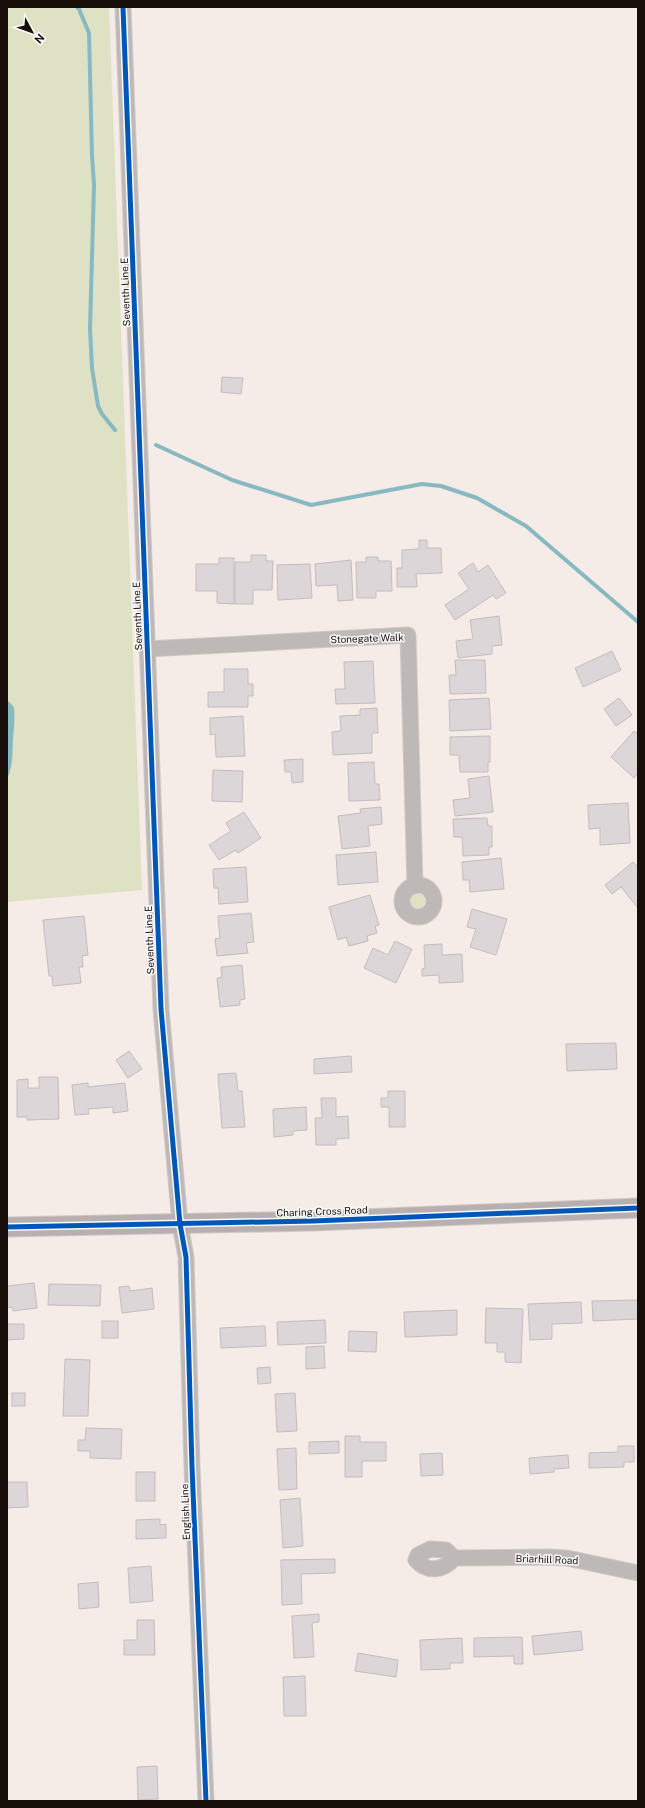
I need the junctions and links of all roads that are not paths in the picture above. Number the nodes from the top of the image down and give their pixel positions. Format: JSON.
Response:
{"nodes":[{"id":1,"x":123,"y":7,"type":"edge"},
{"id":2,"x":148,"y":649,"type":"junction"},
{"id":3,"x":416,"y":886,"type":"dead end"},
{"id":4,"x":638,"y":1208,"type":"edge"},
{"id":5,"x":180,"y":1224,"type":"junction"},
{"id":6,"x":7,"y":1227,"type":"edge"},
{"id":7,"x":454,"y":1558,"type":"dead end"},
{"id":8,"x":638,"y":1573,"type":"edge"},
{"id":9,"x":206,"y":1801,"type":"edge"}],
"edges":[{"from":1,"to":2,"type":"street","name":"Seventh Line E"},
{"from":2,"to":3,"type":"street","name":"Stonegate Walk"},
{"from":2,"to":5,"type":"street","name":"Seventh Line E"},
{"from":4,"to":5,"type":"main road","name":"Charing Cross Road"},
{"from":5,"to":6,"type":"main road","name":"Charing Cross Road"},
{"from":5,"to":9,"type":"street","name":"English Line"},
{"from":7,"to":8,"type":"street","name":"Briarhill Road"}]}
